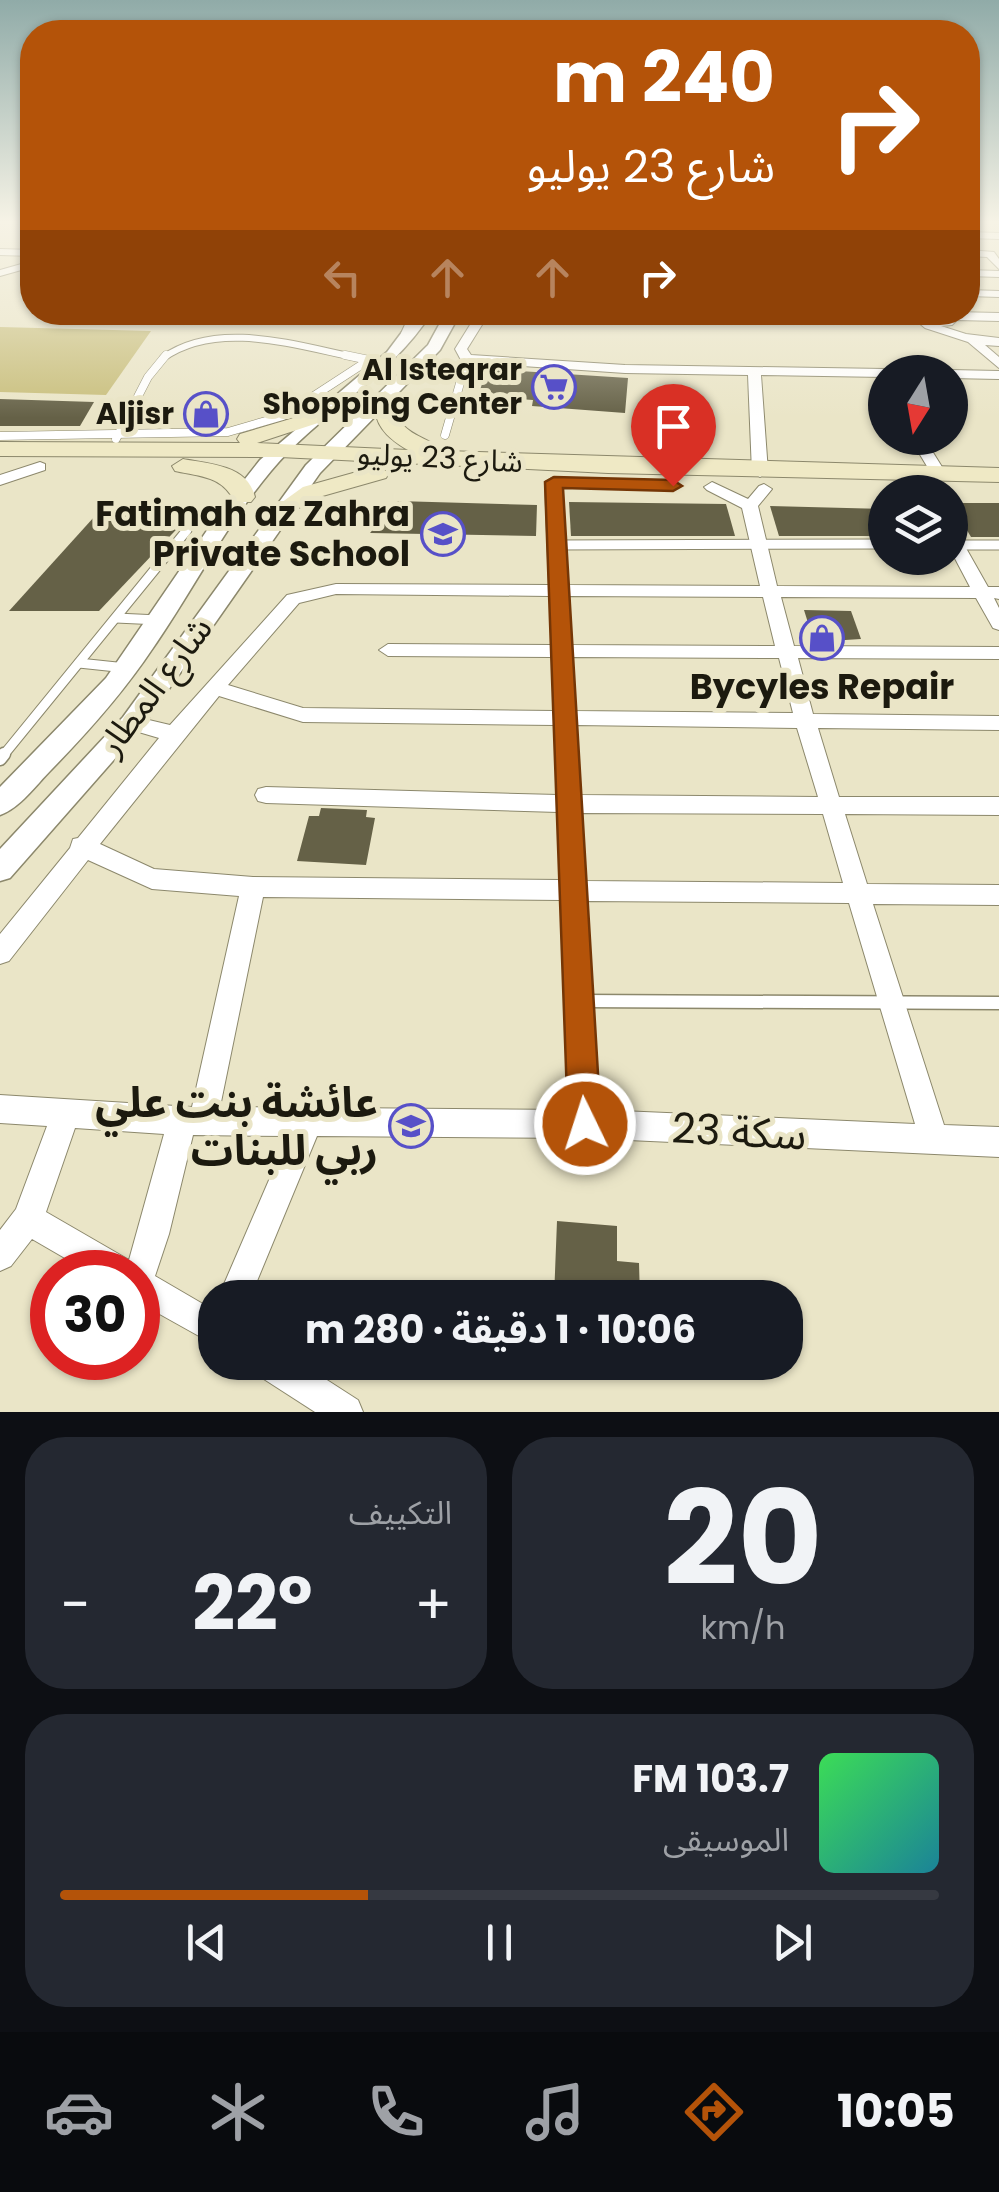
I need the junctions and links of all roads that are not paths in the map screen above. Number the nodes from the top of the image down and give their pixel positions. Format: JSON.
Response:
{"nodes":[{"id":1,"x":405,"y":325,"type":"edge"},
{"id":2,"x":418,"y":325,"type":"edge"},
{"id":3,"x":447,"y":325,"type":"edge"},
{"id":4,"x":476,"y":325,"type":"edge"},
{"id":5,"x":936,"y":325,"type":"edge"},
{"id":6,"x":962,"y":325,"type":"edge"},
{"id":7,"x":974,"y":341,"type":"junction"},
{"id":8,"x":999,"y":342,"type":"edge"},
{"id":9,"x":383,"y":359,"type":"junction"},
{"id":10,"x":468,"y":359,"type":"junction"},
{"id":11,"x":999,"y":364,"type":"edge"},
{"id":12,"x":868,"y":373,"type":"edge"},
{"id":13,"x":754,"y":374,"type":"junction"},
{"id":14,"x":968,"y":374,"type":"edge"},
{"id":15,"x":999,"y":375,"type":"edge"},
{"id":16,"x":385,"y":397,"type":"junction"},
{"id":17,"x":317,"y":417,"type":"junction"},
{"id":18,"x":445,"y":435,"type":"dead end"},
{"id":19,"x":0,"y":436,"type":"edge"},
{"id":20,"x":114,"y":442,"type":"junction"},
{"id":21,"x":0,"y":449,"type":"edge"},
{"id":22,"x":188,"y":458,"type":"junction"},
{"id":23,"x":272,"y":458,"type":"junction"},
{"id":24,"x":453,"y":458,"type":"junction"},
{"id":25,"x":320,"y":461,"type":"junction"},
{"id":26,"x":0,"y":467,"type":"edge"},
{"id":27,"x":40,"y":467,"type":"junction"},
{"id":28,"x":378,"y":473,"type":"junction"},
{"id":29,"x":999,"y":475,"type":"edge"},
{"id":30,"x":0,"y":480,"type":"edge"},
{"id":31,"x":968,"y":480,"type":"edge"},
{"id":32,"x":554,"y":482,"type":"junction"},
{"id":33,"x":868,"y":487,"type":"edge"},
{"id":34,"x":758,"y":489,"type":"junction"},
{"id":35,"x":968,"y":489,"type":"edge"},
{"id":36,"x":999,"y":491,"type":"edge"},
{"id":37,"x":243,"y":497,"type":"junction"},
{"id":38,"x":286,"y":508,"type":"junction"},
{"id":39,"x":193,"y":523,"type":"dead end"},
{"id":40,"x":968,"y":542,"type":"edge"},
{"id":41,"x":756,"y":543,"type":"junction"},
{"id":42,"x":868,"y":544,"type":"edge"},
{"id":43,"x":999,"y":544,"type":"edge"},
{"id":44,"x":556,"y":545,"type":"junction"},
{"id":45,"x":968,"y":562,"type":"edge"},
{"id":46,"x":558,"y":590,"type":"junction"},
{"id":47,"x":769,"y":591,"type":"junction"},
{"id":48,"x":991,"y":593,"type":"edge"},
{"id":49,"x":116,"y":618,"type":"junction"},
{"id":50,"x":160,"y":620,"type":"junction"},
{"id":51,"x":999,"y":624,"type":"edge"},
{"id":52,"x":388,"y":650,"type":"dead end"},
{"id":53,"x":561,"y":651,"type":"junction"},
{"id":54,"x":786,"y":651,"type":"junction"},
{"id":55,"x":999,"y":653,"type":"edge"},
{"id":56,"x":79,"y":662,"type":"junction"},
{"id":57,"x":127,"y":668,"type":"junction"},
{"id":58,"x":214,"y":687,"type":"junction"},
{"id":59,"x":565,"y":718,"type":"junction"},
{"id":60,"x":805,"y":720,"type":"junction"},
{"id":61,"x":132,"y":723,"type":"junction"},
{"id":62,"x":999,"y":723,"type":"edge"},
{"id":63,"x":174,"y":734,"type":"junction"},
{"id":64,"x":0,"y":759,"type":"edge"},
{"id":65,"x":266,"y":795,"type":"dead end"},
{"id":66,"x":0,"y":804,"type":"edge"},
{"id":67,"x":567,"y":804,"type":"junction"},
{"id":68,"x":830,"y":806,"type":"junction"},
{"id":69,"x":999,"y":806,"type":"edge"},
{"id":70,"x":81,"y":846,"type":"junction"},
{"id":71,"x":0,"y":869,"type":"edge"},
{"id":72,"x":253,"y":887,"type":"junction"},
{"id":73,"x":571,"y":893,"type":"junction"},
{"id":74,"x":858,"y":895,"type":"junction"},
{"id":75,"x":999,"y":895,"type":"edge"},
{"id":76,"x":0,"y":953,"type":"edge"},
{"id":77,"x":576,"y":1001,"type":"junction"},
{"id":78,"x":892,"y":1001,"type":"junction"},
{"id":79,"x":999,"y":1003,"type":"edge"},
{"id":80,"x":0,"y":1109,"type":"edge"},
{"id":81,"x":66,"y":1115,"type":"junction"},
{"id":82,"x":192,"y":1121,"type":"junction"},
{"id":83,"x":308,"y":1124,"type":"junction"},
{"id":84,"x":585,"y":1124,"type":"junction"},
{"id":85,"x":934,"y":1140,"type":"junction"},
{"id":86,"x":999,"y":1142,"type":"edge"},
{"id":87,"x":28,"y":1220,"type":"junction"},
{"id":88,"x":80,"y":1250,"type":"edge"},
{"id":89,"x":149,"y":1250,"type":"edge"},
{"id":90,"x":0,"y":1255,"type":"edge"},
{"id":91,"x":242,"y":1280,"type":"edge"},
{"id":92,"x":160,"y":1295,"type":"edge"},
{"id":93,"x":198,"y":1318,"type":"edge"},
{"id":94,"x":296,"y":1380,"type":"edge"},
{"id":95,"x":346,"y":1412,"type":"edge"}],
"edges":[{"from":1,"to":9,"type":"lane"},
{"from":2,"to":9,"type":"street","name":"شارع المطار"},
{"from":3,"to":16,"type":"street","name":"شارع المطار"},
{"from":4,"to":10,"type":"street"},
{"from":5,"to":7,"type":"street"},
{"from":6,"to":7,"type":"street"},
{"from":7,"to":8,"type":"street"},
{"from":7,"to":11,"type":"street"},
{"from":9,"to":17,"type":"street","name":"شارع المطار"},
{"from":9,"to":20,"type":"lane"},
{"from":9,"to":20,"type":"lane"},
{"from":10,"to":13,"type":"street"},
{"from":10,"to":18,"type":"lane"},
{"from":12,"to":13,"type":"street"},
{"from":13,"to":34,"type":"street"},
{"from":14,"to":15,"type":"street"},
{"from":16,"to":24,"type":"main road"},
{"from":16,"to":25,"type":"street","name":"شارع المطار"},
{"from":17,"to":22,"type":"main road"},
{"from":17,"to":23,"type":"street","name":"شارع المطار"},
{"from":19,"to":20,"type":"lane"},
{"from":20,"to":21,"type":"main road","name":"شارع 23 يوليو"},
{"from":20,"to":22,"type":"main road","name":"شارع 23 يوليو"},
{"from":22,"to":23,"type":"main road","name":"شارع 23 يوليو"},
{"from":22,"to":27,"type":"main road","name":"شارع 23 يوليو"},
{"from":22,"to":37,"type":"main road"},
{"from":23,"to":25,"type":"main road","name":"شارع 23 يوليو"},
{"from":23,"to":37,"type":"street","name":"شارع المطار"},
{"from":24,"to":25,"type":"main road","name":"شارع 23 يوليو"},
{"from":24,"to":34,"type":"main road","name":"شارع 23 يوليو"},
{"from":25,"to":28,"type":"main road","name":"شارع 23 يوليو"},
{"from":25,"to":38,"type":"street","name":"شارع المطار"},
{"from":26,"to":27,"type":"main road","name":"شارع 23 يوليو"},
{"from":27,"to":30,"type":"street"},
{"from":28,"to":32,"type":"main road","name":"شارع 23 يوليو"},
{"from":28,"to":38,"type":"main road"},
{"from":29,"to":31,"type":"main road","name":"شارع 23 يوليو"},
{"from":32,"to":34,"type":"main road","name":"شارع 23 يوليو"},
{"from":32,"to":44,"type":"street"},
{"from":33,"to":34,"type":"main road","name":"شارع 23 يوليو"},
{"from":34,"to":41,"type":"street"},
{"from":35,"to":36,"type":"main road","name":"شارع 23 يوليو"},
{"from":37,"to":50,"type":"street","name":"شارع المطار"},
{"from":38,"to":61,"type":"street","name":"شارع المطار"},
{"from":39,"to":49,"type":"lane"},
{"from":40,"to":43,"type":"lane"},
{"from":41,"to":42,"type":"lane"},
{"from":41,"to":44,"type":"lane"},
{"from":41,"to":47,"type":"street"},
{"from":44,"to":46,"type":"street"},
{"from":45,"to":48,"type":"street"},
{"from":46,"to":47,"type":"street"},
{"from":46,"to":53,"type":"street"},
{"from":46,"to":58,"type":"street"},
{"from":47,"to":48,"type":"street"},
{"from":47,"to":54,"type":"street"},
{"from":48,"to":51,"type":"street"},
{"from":49,"to":50,"type":"lane"},
{"from":49,"to":56,"type":"lane"},
{"from":50,"to":57,"type":"street","name":"شارع المطار"},
{"from":52,"to":53,"type":"street"},
{"from":53,"to":54,"type":"street"},
{"from":53,"to":59,"type":"street"},
{"from":54,"to":55,"type":"street"},
{"from":54,"to":60,"type":"street"},
{"from":56,"to":57,"type":"lane"},
{"from":56,"to":64,"type":"lane"},
{"from":57,"to":66,"type":"street","name":"شارع المطار"},
{"from":58,"to":59,"type":"street"},
{"from":58,"to":63,"type":"street"},
{"from":59,"to":60,"type":"street"},
{"from":59,"to":67,"type":"street"},
{"from":60,"to":62,"type":"street"},
{"from":60,"to":68,"type":"street"},
{"from":61,"to":63,"type":"street"},
{"from":61,"to":71,"type":"street","name":"شارع المطار"},
{"from":63,"to":70,"type":"street"},
{"from":65,"to":67,"type":"street"},
{"from":67,"to":68,"type":"street"},
{"from":67,"to":73,"type":"street"},
{"from":68,"to":69,"type":"street"},
{"from":68,"to":74,"type":"street"},
{"from":70,"to":72,"type":"street"},
{"from":70,"to":76,"type":"street"},
{"from":72,"to":73,"type":"street"},
{"from":72,"to":82,"type":"street"},
{"from":73,"to":74,"type":"street"},
{"from":73,"to":77,"type":"street"},
{"from":74,"to":75,"type":"street"},
{"from":74,"to":78,"type":"street"},
{"from":77,"to":78,"type":"lane"},
{"from":77,"to":84,"type":"street"},
{"from":78,"to":79,"type":"lane"},
{"from":78,"to":85,"type":"street"},
{"from":80,"to":81,"type":"street","name":"23 سكة"},
{"from":81,"to":82,"type":"street","name":"23 سكة"},
{"from":81,"to":87,"type":"street"},
{"from":82,"to":83,"type":"street","name":"23 سكة"},
{"from":82,"to":89,"type":"street"},
{"from":83,"to":84,"type":"street","name":"23 سكة"},
{"from":83,"to":91,"type":"street"},
{"from":84,"to":85,"type":"street","name":"23 سكة"},
{"from":85,"to":86,"type":"street","name":"23 سكة"},
{"from":87,"to":88,"type":"street"},
{"from":87,"to":90,"type":"street"},
{"from":92,"to":93,"type":"street"},
{"from":94,"to":95,"type":"street"}]}
